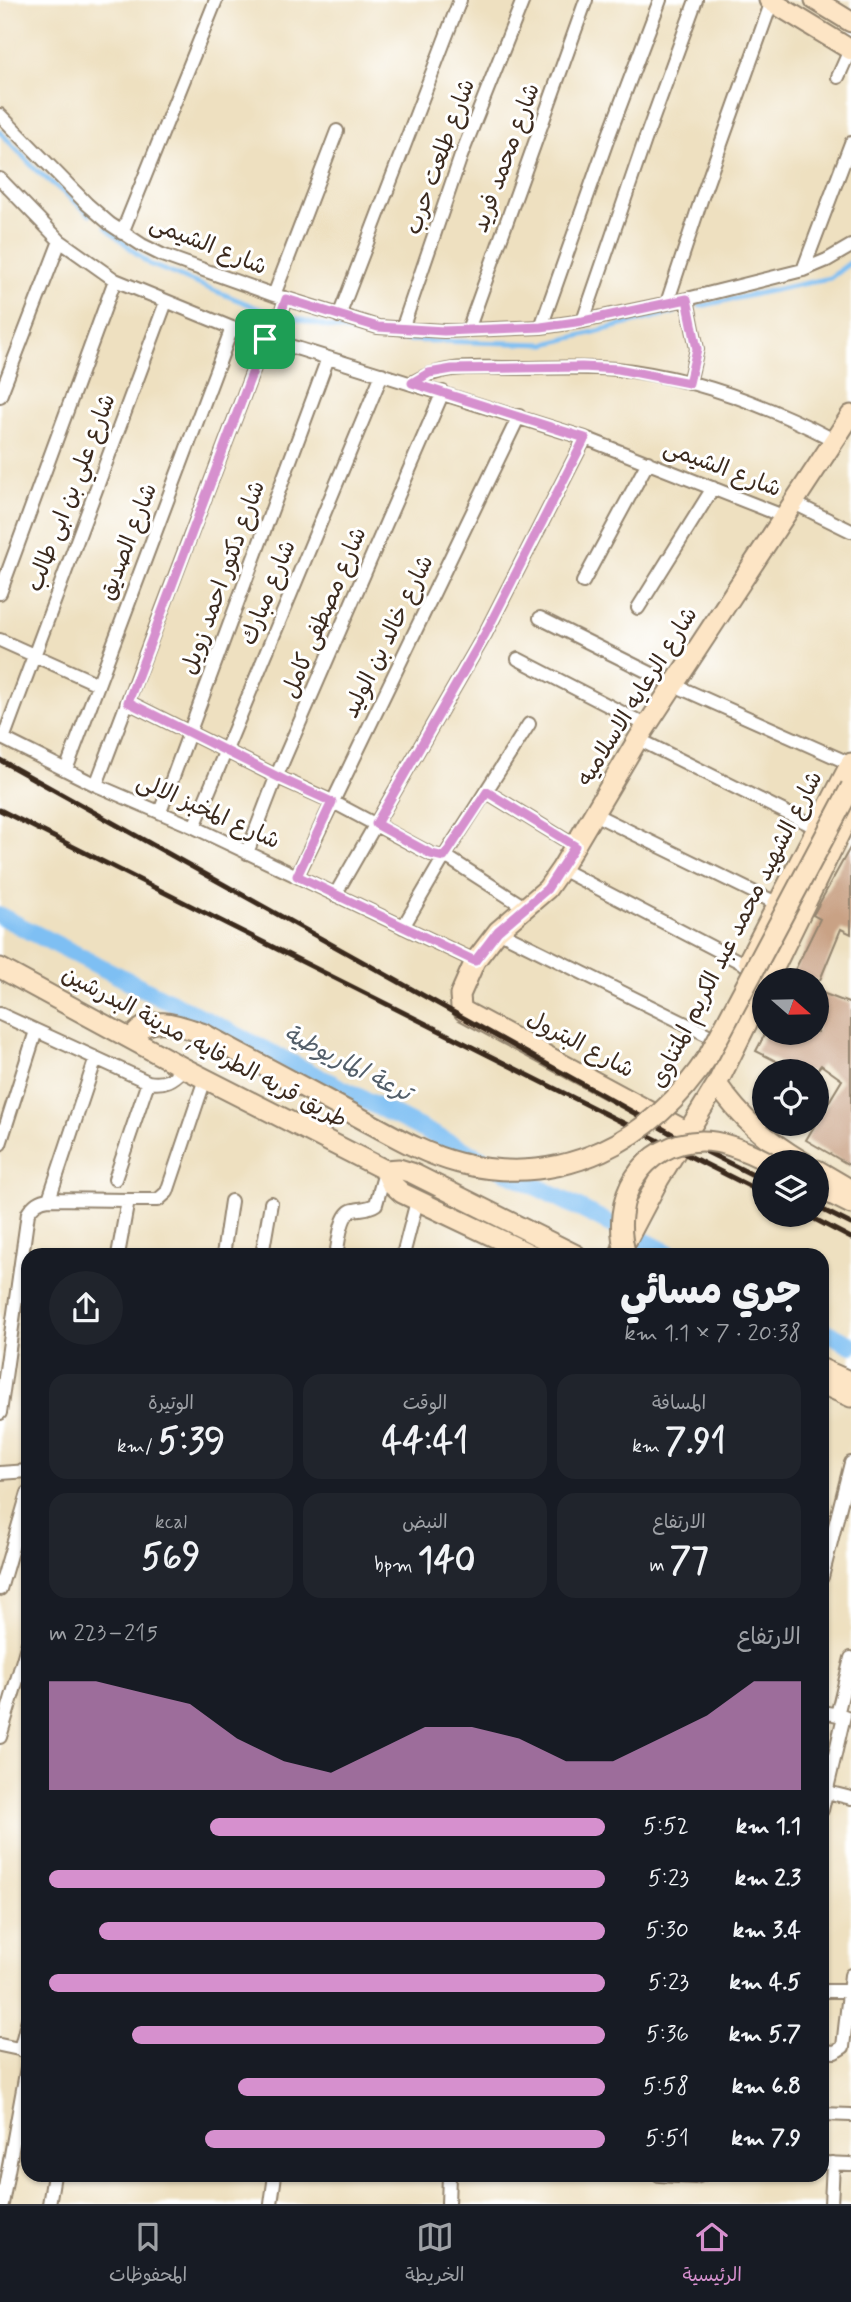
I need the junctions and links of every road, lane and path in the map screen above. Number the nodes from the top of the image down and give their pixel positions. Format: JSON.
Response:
{"nodes":[{"id":1,"x":216,"y":0,"type":"edge"},
{"id":2,"x":460,"y":0,"type":"edge"},
{"id":3,"x":523,"y":0,"type":"edge"},
{"id":4,"x":586,"y":0,"type":"edge"},
{"id":5,"x":660,"y":0,"type":"edge"},
{"id":6,"x":696,"y":0,"type":"edge"},
{"id":7,"x":770,"y":1,"type":"edge"},
{"id":8,"x":822,"y":2,"type":"edge"},
{"id":9,"x":851,"y":23,"type":"edge"},
{"id":10,"x":851,"y":50,"type":"edge"},
{"id":11,"x":838,"y":77,"type":"dead end"},
{"id":12,"x":0,"y":115,"type":"edge"},
{"id":13,"x":337,"y":131,"type":"dead end"},
{"id":14,"x":851,"y":143,"type":"edge"},
{"id":15,"x":0,"y":179,"type":"edge"},
{"id":16,"x":122,"y":233,"type":"junction"},
{"id":17,"x":60,"y":241,"type":"junction"},
{"id":18,"x":851,"y":246,"type":"edge"},
{"id":19,"x":803,"y":270,"type":"junction"},
{"id":20,"x":115,"y":280,"type":"junction"},
{"id":21,"x":280,"y":297,"type":"junction"},
{"id":22,"x":687,"y":299,"type":"junction"},
{"id":23,"x":166,"y":302,"type":"junction"},
{"id":24,"x":667,"y":303,"type":"junction"},
{"id":25,"x":339,"y":316,"type":"junction"},
{"id":26,"x":583,"y":321,"type":"junction"},
{"id":27,"x":541,"y":327,"type":"junction"},
{"id":28,"x":232,"y":328,"type":"junction"},
{"id":29,"x":402,"y":329,"type":"junction"},
{"id":30,"x":468,"y":330,"type":"junction"},
{"id":31,"x":268,"y":340,"type":"junction"},
{"id":32,"x":328,"y":358,"type":"junction"},
{"id":33,"x":382,"y":374,"type":"junction"},
{"id":34,"x":412,"y":383,"type":"junction"},
{"id":35,"x":689,"y":383,"type":"junction"},
{"id":36,"x":443,"y":392,"type":"junction"},
{"id":37,"x":0,"y":396,"type":"edge"},
{"id":38,"x":851,"y":415,"type":"edge"},
{"id":39,"x":519,"y":416,"type":"junction"},
{"id":40,"x":585,"y":438,"type":"junction"},
{"id":41,"x":834,"y":440,"type":"junction"},
{"id":42,"x":648,"y":462,"type":"junction"},
{"id":43,"x":713,"y":488,"type":"junction"},
{"id":44,"x":788,"y":509,"type":"junction"},
{"id":45,"x":851,"y":531,"type":"edge"},
{"id":46,"x":583,"y":582,"type":"dead end"},
{"id":47,"x":0,"y":593,"type":"edge"},
{"id":48,"x":638,"y":608,"type":"dead end"},
{"id":49,"x":540,"y":618,"type":"dead end"},
{"id":50,"x":0,"y":640,"type":"edge"},
{"id":51,"x":34,"y":655,"type":"junction"},
{"id":52,"x":518,"y":659,"type":"dead end"},
{"id":53,"x":98,"y":684,"type":"junction"},
{"id":54,"x":674,"y":685,"type":"junction"},
{"id":55,"x":128,"y":702,"type":"junction"},
{"id":56,"x":529,"y":724,"type":"dead end"},
{"id":57,"x":643,"y":732,"type":"junction"},
{"id":58,"x":189,"y":733,"type":"junction"},
{"id":59,"x":1,"y":738,"type":"edge"},
{"id":60,"x":226,"y":751,"type":"junction"},
{"id":61,"x":851,"y":764,"type":"edge"},
{"id":62,"x":66,"y":770,"type":"junction"},
{"id":63,"x":276,"y":775,"type":"junction"},
{"id":64,"x":96,"y":785,"type":"junction"},
{"id":65,"x":851,"y":787,"type":"edge"},
{"id":66,"x":487,"y":792,"type":"junction"},
{"id":67,"x":332,"y":802,"type":"junction"},
{"id":68,"x":851,"y":810,"type":"edge"},
{"id":69,"x":160,"y":812,"type":"junction"},
{"id":70,"x":594,"y":814,"type":"junction"},
{"id":71,"x":376,"y":824,"type":"junction"},
{"id":72,"x":194,"y":827,"type":"junction"},
{"id":73,"x":817,"y":828,"type":"junction"},
{"id":74,"x":836,"y":838,"type":"junction"},
{"id":75,"x":575,"y":846,"type":"junction"},
{"id":76,"x":247,"y":853,"type":"junction"},
{"id":77,"x":444,"y":857,"type":"junction"},
{"id":78,"x":561,"y":869,"type":"junction"},
{"id":79,"x":297,"y":876,"type":"junction"},
{"id":80,"x":335,"y":895,"type":"junction"},
{"id":81,"x":778,"y":904,"type":"junction"},
{"id":82,"x":526,"y":908,"type":"junction"},
{"id":83,"x":403,"y":926,"type":"junction"},
{"id":84,"x":498,"y":931,"type":"junction"},
{"id":85,"x":475,"y":961,"type":"junction"},
{"id":86,"x":746,"y":965,"type":"junction"},
{"id":87,"x":0,"y":968,"type":"edge"},
{"id":88,"x":774,"y":968,"type":"edge"},
{"id":89,"x":460,"y":995,"type":"joint"},
{"id":90,"x":752,"y":1013,"type":"edge"},
{"id":91,"x":0,"y":1014,"type":"edge"},
{"id":92,"x":36,"y":1031,"type":"junction"},
{"id":93,"x":710,"y":1036,"type":"junction"},
{"id":94,"x":132,"y":1038,"type":"junction"},
{"id":95,"x":96,"y":1058,"type":"junction"},
{"id":96,"x":184,"y":1068,"type":"junction"},
{"id":97,"x":205,"y":1079,"type":"junction"},
{"id":98,"x":148,"y":1082,"type":"junction"},
{"id":99,"x":717,"y":1084,"type":"junction"},
{"id":100,"x":667,"y":1120,"type":"junction"},
{"id":101,"x":688,"y":1132,"type":"junction"},
{"id":102,"x":0,"y":1144,"type":"edge"},
{"id":103,"x":784,"y":1150,"type":"edge"},
{"id":104,"x":752,"y":1155,"type":"edge"},
{"id":105,"x":385,"y":1170,"type":"junction"},
{"id":106,"x":829,"y":1177,"type":"edge"},
{"id":107,"x":115,"y":1179,"type":"dead end"},
{"id":108,"x":851,"y":1190,"type":"edge"},
{"id":109,"x":829,"y":1193,"type":"edge"},
{"id":110,"x":49,"y":1199,"type":"junction"},
{"id":111,"x":128,"y":1200,"type":"junction"},
{"id":112,"x":231,"y":1201,"type":"dead end"},
{"id":113,"x":417,"y":1201,"type":"junction"},
{"id":114,"x":271,"y":1203,"type":"dead end"},
{"id":115,"x":851,"y":1203,"type":"edge"},
{"id":116,"x":23,"y":1248,"type":"edge"},
{"id":117,"x":119,"y":1248,"type":"edge"},
{"id":118,"x":224,"y":1248,"type":"edge"},
{"id":119,"x":263,"y":1248,"type":"edge"},
{"id":120,"x":337,"y":1248,"type":"edge"},
{"id":121,"x":405,"y":1248,"type":"edge"},
{"id":122,"x":515,"y":1248,"type":"edge"},
{"id":123,"x":562,"y":1248,"type":"edge"},
{"id":124,"x":621,"y":1248,"type":"edge"},
{"id":125,"x":624,"y":1248,"type":"edge"},
{"id":126,"x":21,"y":1262,"type":"edge"},
{"id":127,"x":14,"y":1312,"type":"junction"},
{"id":128,"x":0,"y":1313,"type":"edge"},
{"id":129,"x":829,"y":1372,"type":"edge"},
{"id":130,"x":851,"y":1382,"type":"edge"},
{"id":131,"x":829,"y":1387,"type":"edge"},
{"id":132,"x":851,"y":1397,"type":"edge"},
{"id":133,"x":0,"y":1413,"type":"edge"},
{"id":134,"x":851,"y":1463,"type":"edge"},
{"id":135,"x":21,"y":1472,"type":"edge"},
{"id":136,"x":0,"y":1473,"type":"edge"},
{"id":137,"x":21,"y":1517,"type":"edge"},
{"id":138,"x":829,"y":1549,"type":"edge"},
{"id":139,"x":0,"y":1589,"type":"edge"},
{"id":140,"x":851,"y":1658,"type":"edge"},
{"id":141,"x":21,"y":1666,"type":"edge"},
{"id":142,"x":844,"y":1716,"type":"edge"},
{"id":143,"x":0,"y":1737,"type":"edge"},
{"id":144,"x":829,"y":1783,"type":"edge"},
{"id":145,"x":829,"y":1792,"type":"edge"},
{"id":146,"x":851,"y":1798,"type":"edge"},
{"id":147,"x":851,"y":1975,"type":"edge"},
{"id":148,"x":829,"y":1991,"type":"edge"},
{"id":149,"x":850,"y":1991,"type":"edge"},
{"id":150,"x":0,"y":2045,"type":"edge"},
{"id":151,"x":21,"y":2049,"type":"edge"},
{"id":152,"x":829,"y":2051,"type":"edge"},
{"id":153,"x":21,"y":2100,"type":"edge"},
{"id":154,"x":829,"y":2114,"type":"edge"},
{"id":155,"x":851,"y":2115,"type":"edge"},
{"id":156,"x":829,"y":2163,"type":"edge"},
{"id":157,"x":851,"y":2164,"type":"edge"},
{"id":158,"x":829,"y":2177,"type":"edge"},
{"id":159,"x":53,"y":2182,"type":"edge"},
{"id":160,"x":274,"y":2182,"type":"edge"},
{"id":161,"x":449,"y":2182,"type":"edge"},
{"id":162,"x":2,"y":2204,"type":"edge"},
{"id":163,"x":49,"y":2204,"type":"edge"},
{"id":164,"x":271,"y":2204,"type":"edge"},
{"id":165,"x":448,"y":2204,"type":"edge"},
{"id":166,"x":831,"y":2204,"type":"edge"}],
"edges":[{"from":1,"to":16,"type":"street"},
{"from":2,"to":25,"type":"street"},
{"from":3,"to":29,"type":"street","name":"شارع طلعت حرب"},
{"from":4,"to":30,"type":"street","name":"شارع محمد فريد"},
{"from":5,"to":27,"type":"street"},
{"from":6,"to":26,"type":"street"},
{"from":7,"to":10,"type":"street"},
{"from":7,"to":24,"type":"street"},
{"from":8,"to":9,"type":"street"},
{"from":10,"to":11,"type":"street"},
{"from":12,"to":16,"type":"street","name":"شارع الشيمى"},
{"from":13,"to":21,"type":"street"},
{"from":14,"to":19,"type":"street"},
{"from":15,"to":17,"type":"street","name":"شارع الشيمى"},
{"from":16,"to":21,"type":"street","name":"شارع الشيمى"},
{"from":17,"to":20,"type":"street","name":"شارع الشيمى"},
{"from":17,"to":37,"type":"street"},
{"from":18,"to":19,"type":"street","name":"شارع الشيمى"},
{"from":19,"to":22,"type":"street","name":"شارع الشيمى"},
{"from":20,"to":23,"type":"street","name":"شارع الشيمى"},
{"from":20,"to":47,"type":"street"},
{"from":21,"to":25,"type":"street","name":"شارع الشيمى"},
{"from":21,"to":31,"type":"street"},
{"from":22,"to":24,"type":"street","name":"شارع الشيمى"},
{"from":22,"to":35,"type":"street"},
{"from":23,"to":28,"type":"street","name":"شارع الشيمى"},
{"from":23,"to":51,"type":"street","name":"شارع علي بن ابى طالب"},
{"from":24,"to":26,"type":"street","name":"شارع الشيمى"},
{"from":25,"to":29,"type":"street","name":"شارع الشيمى"},
{"from":26,"to":27,"type":"street","name":"شارع الشيمى"},
{"from":27,"to":30,"type":"street","name":"شارع الشيمى"},
{"from":28,"to":31,"type":"street","name":"شارع الشيمى"},
{"from":28,"to":53,"type":"street","name":"شارع الصديق"},
{"from":29,"to":30,"type":"street","name":"شارع الشيمى"},
{"from":31,"to":32,"type":"street","name":"شارع الشيمى"},
{"from":31,"to":55,"type":"street"},
{"from":32,"to":33,"type":"street","name":"شارع الشيمى"},
{"from":32,"to":58,"type":"street","name":"شارع دكتور احمد زويل"},
{"from":33,"to":34,"type":"street","name":"شارع الشيمى"},
{"from":33,"to":60,"type":"street","name":"شارع مبارك"},
{"from":34,"to":35,"type":"street"},
{"from":34,"to":36,"type":"street","name":"شارع الشيمى"},
{"from":35,"to":41,"type":"street"},
{"from":36,"to":39,"type":"street","name":"شارع الشيمى"},
{"from":36,"to":63,"type":"street","name":"شارع مصطفى كامل"},
{"from":38,"to":41,"type":"street","name":"شارع الرعايه الاسلاميه"},
{"from":39,"to":40,"type":"street","name":"شارع الشيمى"},
{"from":39,"to":67,"type":"street","name":"شارع خالد بن الوليد"},
{"from":40,"to":42,"type":"street","name":"شارع الشيمى"},
{"from":40,"to":71,"type":"street"},
{"from":41,"to":44,"type":"street","name":"شارع الرعايه الاسلاميه"},
{"from":42,"to":43,"type":"street","name":"شارع الشيمى"},
{"from":42,"to":46,"type":"street"},
{"from":43,"to":44,"type":"street","name":"شارع الشيمى"},
{"from":43,"to":48,"type":"street"},
{"from":44,"to":45,"type":"street","name":"شارع الشيمى"},
{"from":44,"to":54,"type":"street","name":"شارع الرعايه الاسلاميه"},
{"from":49,"to":54,"type":"street"},
{"from":50,"to":51,"type":"street"},
{"from":51,"to":53,"type":"street"},
{"from":51,"to":59,"type":"street","name":"شارع علي بن ابى طالب"},
{"from":52,"to":57,"type":"street"},
{"from":53,"to":62,"type":"street","name":"شارع الصديق"},
{"from":54,"to":57,"type":"street","name":"شارع الرعايه الاسلاميه"},
{"from":54,"to":61,"type":"street"},
{"from":55,"to":58,"type":"street"},
{"from":55,"to":64,"type":"street"},
{"from":56,"to":66,"type":"street"},
{"from":57,"to":70,"type":"street","name":"شارع الرعايه الاسلاميه"},
{"from":57,"to":73,"type":"street"},
{"from":58,"to":60,"type":"street"},
{"from":58,"to":69,"type":"street","name":"شارع دكتور احمد زويل"},
{"from":59,"to":62,"type":"street","name":"شارع المخبز الالى"},
{"from":60,"to":63,"type":"street"},
{"from":60,"to":72,"type":"street","name":"شارع مبارك"},
{"from":61,"to":73,"type":"street","name":"شارع الشهيد محمد عبد الكريم المتناوى"},
{"from":62,"to":64,"type":"street","name":"شارع المخبز الالى"},
{"from":63,"to":67,"type":"street"},
{"from":63,"to":76,"type":"street","name":"شارع مصطفى كامل"},
{"from":64,"to":69,"type":"street","name":"شارع المخبز الالى"},
{"from":65,"to":94,"type":"street","bridge":true},
{"from":66,"to":75,"type":"street"},
{"from":66,"to":77,"type":"street"},
{"from":67,"to":71,"type":"street"},
{"from":67,"to":79,"type":"street","name":"شارع خالد بن الوليد"},
{"from":68,"to":74,"type":"street","name":"شارع الشهيد محمد عبد الكريم المتناوى"},
{"from":69,"to":72,"type":"street","name":"شارع المخبز الالى"},
{"from":70,"to":75,"type":"street","name":"شارع الرعايه الاسلاميه"},
{"from":70,"to":81,"type":"street"},
{"from":71,"to":77,"type":"street"},
{"from":71,"to":80,"type":"street"},
{"from":72,"to":76,"type":"street","name":"شارع المخبز الالى"},
{"from":73,"to":74,"type":"street"},
{"from":73,"to":81,"type":"street","name":"شارع الشهيد محمد عبد الكريم المتناوى"},
{"from":74,"to":88,"type":"street","name":"شارع الشهيد محمد عبد الكريم المتناوى"},
{"from":75,"to":78,"type":"street","name":"شارع الرعايه الاسلاميه"},
{"from":76,"to":79,"type":"street","name":"شارع المخبز الالى"},
{"from":77,"to":82,"type":"street"},
{"from":77,"to":83,"type":"street"},
{"from":78,"to":82,"type":"street","name":"شارع الرعايه الاسلاميه"},
{"from":78,"to":86,"type":"street"},
{"from":79,"to":80,"type":"street","name":"شارع المخبز الالى"},
{"from":80,"to":83,"type":"street","name":"شارع المخبز الالى"},
{"from":81,"to":86,"type":"street","name":"شارع الشهيد محمد عبد الكريم المتناوى"},
{"from":82,"to":84,"type":"street","name":"شارع الرعايه الاسلاميه"},
{"from":83,"to":85,"type":"street","name":"شارع المخبز الالى"},
{"from":84,"to":85,"type":"street","name":"شارع الرعايه الاسلاميه"},
{"from":84,"to":93,"type":"street"},
{"from":85,"to":89,"type":"street","name":"شارع الرعايه الاسلاميه"},
{"from":86,"to":93,"type":"street","name":"شارع الشهيد محمد عبد الكريم المتناوى"},
{"from":87,"to":94,"type":"street","name":"طريق قريه الطرفايه, مدينة البدرشين"},
{"from":89,"to":100,"type":"street","name":"شارع البترول"},
{"from":90,"to":99,"type":"street"},
{"from":91,"to":92,"type":"street"},
{"from":92,"to":95,"type":"street"},
{"from":92,"to":102,"type":"street"},
{"from":93,"to":100,"type":"street","name":"شارع الشهيد محمد عبد الكريم المتناوى"},
{"from":94,"to":96,"type":"street","name":"طريق قريه الطرفايه, مدينة البدرشين"},
{"from":95,"to":98,"type":"street"},
{"from":95,"to":110,"type":"street"},
{"from":96,"to":97,"type":"street","name":"طريق قريه الطرفايه, مدينة البدرشين"},
{"from":96,"to":98,"type":"street"},
{"from":97,"to":105,"type":"street","name":"طريق قريه الطرفايه, مدينة البدرشين"},
{"from":97,"to":111,"type":"street"},
{"from":98,"to":107,"type":"street"},
{"from":99,"to":101,"type":"street"},
{"from":99,"to":103,"type":"street"},
{"from":100,"to":101,"type":"street","name":"شارع البترول"},
{"from":101,"to":125,"type":"street"},
{"from":104,"to":124,"type":"street","bridge":true},
{"from":105,"to":113,"type":"street","name":"طريق قريه الطرفايه, مدينة البدرشين"},
{"from":105,"to":120,"type":"street"},
{"from":105,"to":123,"type":"street","name":"طريق قريه الطرفايه, مدينة البدرشين"},
{"from":106,"to":108,"type":"street"},
{"from":109,"to":115,"type":"street"},
{"from":110,"to":111,"type":"street"},
{"from":110,"to":116,"type":"street"},
{"from":111,"to":117,"type":"street"},
{"from":112,"to":118,"type":"street"},
{"from":113,"to":121,"type":"street"},
{"from":113,"to":122,"type":"street","name":"طريق قريه الطرفايه, مدينة البدرشين"},
{"from":114,"to":119,"type":"street"},
{"from":126,"to":127,"type":"street"},
{"from":127,"to":128,"type":"street"},
{"from":127,"to":133,"type":"street"},
{"from":129,"to":130,"type":"street"},
{"from":131,"to":132,"type":"street"},
{"from":134,"to":138,"type":"street"},
{"from":135,"to":136,"type":"street"},
{"from":137,"to":139,"type":"street"},
{"from":140,"to":142,"type":"street"},
{"from":141,"to":143,"type":"street"},
{"from":142,"to":144,"type":"street"},
{"from":145,"to":146,"type":"street"},
{"from":147,"to":149,"type":"street"},
{"from":148,"to":149,"type":"street"},
{"from":149,"to":152,"type":"street"},
{"from":150,"to":151,"type":"street"},
{"from":153,"to":162,"type":"street"},
{"from":154,"to":155,"type":"street"},
{"from":156,"to":157,"type":"street"},
{"from":158,"to":166,"type":"street"},
{"from":159,"to":163,"type":"street"},
{"from":160,"to":164,"type":"street"},
{"from":161,"to":165,"type":"street"}]}
